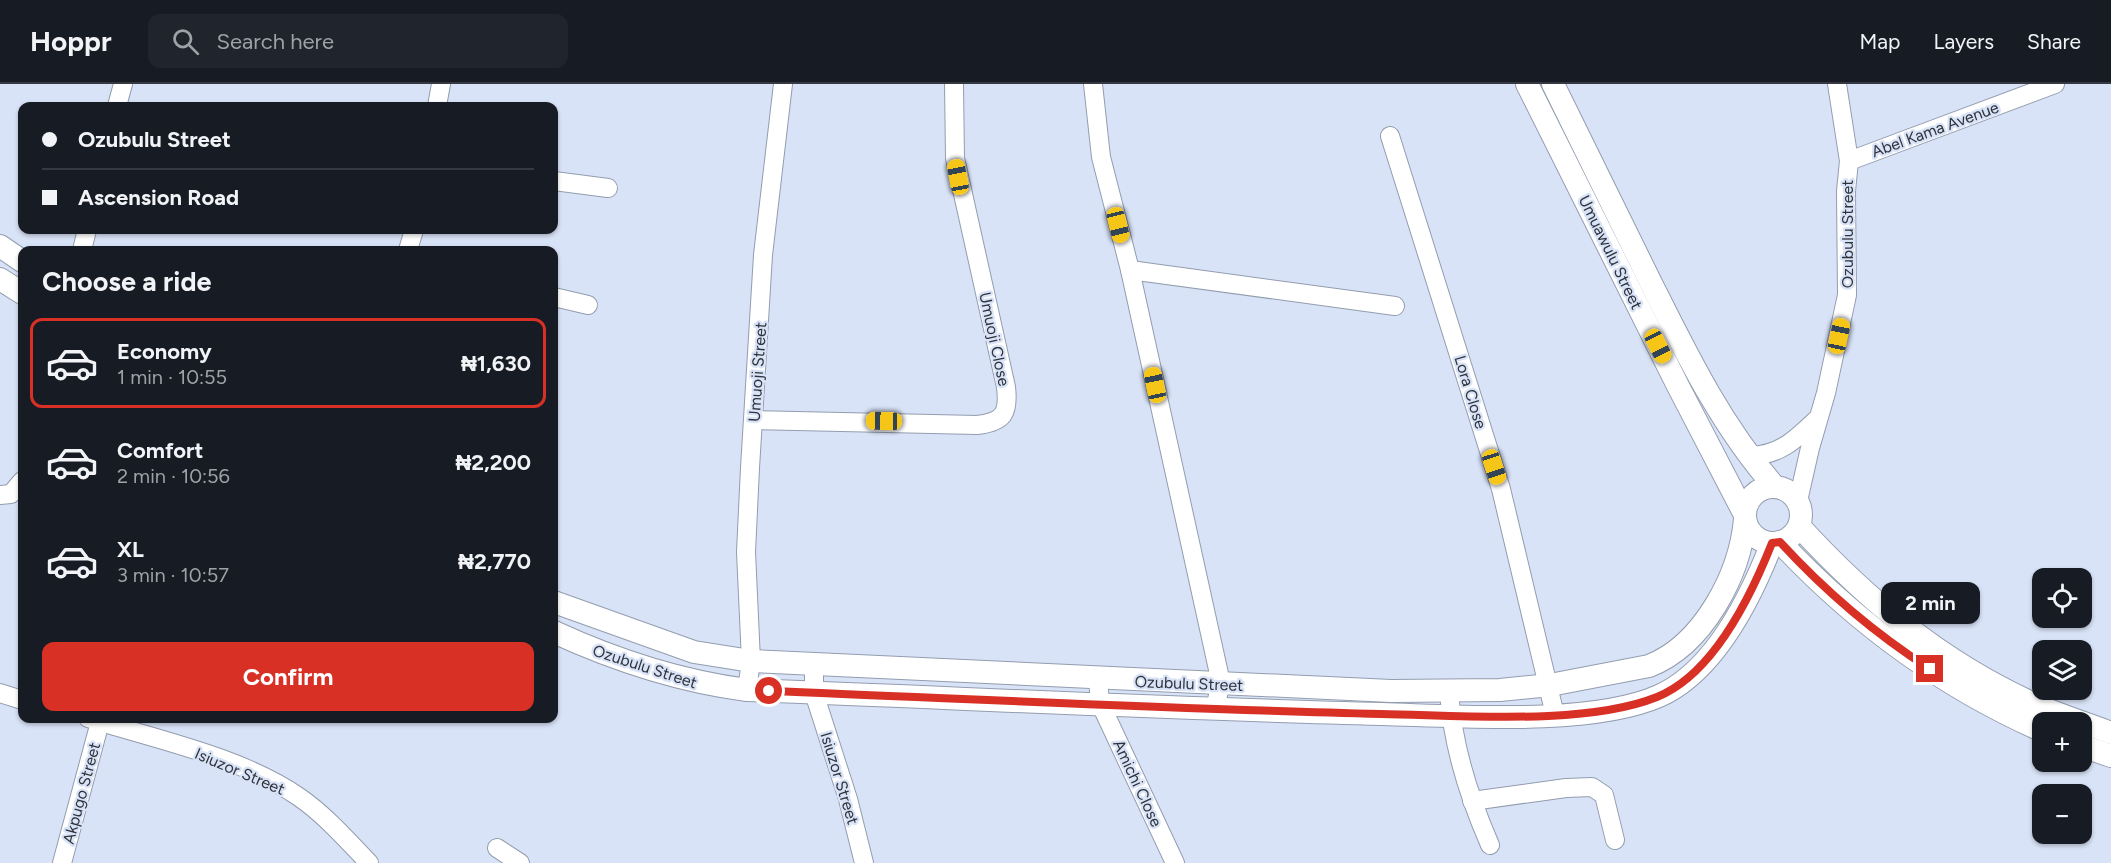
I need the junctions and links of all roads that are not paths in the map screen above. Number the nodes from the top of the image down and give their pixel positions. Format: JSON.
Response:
{"nodes":[{"id":1,"x":123,"y":84,"type":"edge"},
{"id":2,"x":441,"y":84,"type":"edge"},
{"id":3,"x":783,"y":84,"type":"edge"},
{"id":4,"x":954,"y":84,"type":"edge"},
{"id":5,"x":1093,"y":84,"type":"edge"},
{"id":6,"x":1527,"y":84,"type":"edge"},
{"id":7,"x":1553,"y":84,"type":"edge"},
{"id":8,"x":1836,"y":84,"type":"edge"},
{"id":9,"x":2055,"y":84,"type":"edge"},
{"id":10,"x":118,"y":102,"type":"edge"},
{"id":11,"x":438,"y":102,"type":"edge"},
{"id":12,"x":1390,"y":136,"type":"dead end"},
{"id":13,"x":1849,"y":161,"type":"junction"},
{"id":14,"x":558,"y":182,"type":"edge"},
{"id":15,"x":608,"y":188,"type":"dead end"},
{"id":16,"x":0,"y":246,"type":"edge"},
{"id":17,"x":18,"y":258,"type":"edge"},
{"id":18,"x":1130,"y":270,"type":"junction"},
{"id":19,"x":0,"y":279,"type":"edge"},
{"id":20,"x":18,"y":290,"type":"edge"},
{"id":21,"x":558,"y":298,"type":"edge"},
{"id":22,"x":588,"y":305,"type":"dead end"},
{"id":23,"x":1395,"y":306,"type":"dead end"},
{"id":24,"x":1818,"y":418,"type":"junction"},
{"id":25,"x":754,"y":420,"type":"junction"},
{"id":26,"x":1749,"y":456,"type":"junction"},
{"id":27,"x":18,"y":486,"type":"edge"},
{"id":28,"x":1775,"y":487,"type":"junction"},
{"id":29,"x":0,"y":495,"type":"edge"},
{"id":30,"x":1798,"y":501,"type":"junction"},
{"id":31,"x":1745,"y":517,"type":"junction"},
{"id":32,"x":1799,"y":526,"type":"junction"},
{"id":33,"x":1776,"y":543,"type":"junction"},
{"id":34,"x":558,"y":603,"type":"edge"},
{"id":35,"x":558,"y":634,"type":"edge"},
{"id":36,"x":751,"y":662,"type":"junction"},
{"id":37,"x":814,"y":665,"type":"junction"},
{"id":38,"x":1098,"y":680,"type":"junction"},
{"id":39,"x":1221,"y":683,"type":"junction"},
{"id":40,"x":1550,"y":685,"type":"junction"},
{"id":41,"x":747,"y":690,"type":"junction"},
{"id":42,"x":1449,"y":691,"type":"junction"},
{"id":43,"x":0,"y":693,"type":"edge"},
{"id":44,"x":814,"y":693,"type":"junction"},
{"id":45,"x":18,"y":699,"type":"edge"},
{"id":46,"x":1100,"y":703,"type":"junction"},
{"id":47,"x":1215,"y":708,"type":"junction"},
{"id":48,"x":1451,"y":715,"type":"junction"},
{"id":49,"x":1555,"y":715,"type":"junction"},
{"id":50,"x":93,"y":723,"type":"edge"},
{"id":51,"x":118,"y":723,"type":"edge"},
{"id":52,"x":2032,"y":725,"type":"edge"},
{"id":53,"x":142,"y":726,"type":"edge"},
{"id":54,"x":2111,"y":733,"type":"edge"},
{"id":55,"x":2092,"y":749,"type":"edge"},
{"id":56,"x":2111,"y":756,"type":"edge"},
{"id":57,"x":1472,"y":801,"type":"junction"},
{"id":58,"x":1615,"y":840,"type":"dead end"},
{"id":59,"x":1490,"y":845,"type":"dead end"},
{"id":60,"x":497,"y":848,"type":"dead end"},
{"id":61,"x":63,"y":863,"type":"edge"},
{"id":62,"x":369,"y":863,"type":"edge"},
{"id":63,"x":520,"y":863,"type":"edge"},
{"id":64,"x":864,"y":863,"type":"edge"},
{"id":65,"x":1175,"y":863,"type":"edge"}],
"edges":[{"from":1,"to":10,"type":"street"},
{"from":2,"to":11,"type":"street"},
{"from":3,"to":25,"type":"street","name":"Umuoji Street"},
{"from":4,"to":25,"type":"street","name":"Umuoji Close"},
{"from":5,"to":18,"type":"street"},
{"from":6,"to":31,"type":"main road","name":"Umuawulu Street"},
{"from":7,"to":26,"type":"main road","name":"Umuawulu Street"},
{"from":8,"to":13,"type":"street","name":"Ozubulu Street"},
{"from":9,"to":13,"type":"street","name":"Abel Kama Avenue"},
{"from":12,"to":40,"type":"street","name":"Lora Close"},
{"from":13,"to":24,"type":"street","name":"Ozubulu Street"},
{"from":14,"to":15,"type":"street"},
{"from":16,"to":17,"type":"main road"},
{"from":18,"to":23,"type":"street"},
{"from":18,"to":39,"type":"street"},
{"from":19,"to":20,"type":"main road"},
{"from":21,"to":22,"type":"street"},
{"from":24,"to":26,"type":"street","name":"Ozubulu Street"},
{"from":24,"to":30,"type":"street","name":"Ozubulu Street"},
{"from":25,"to":36,"type":"street","name":"Umuoji Street"},
{"from":26,"to":28,"type":"main road","name":"Umuawulu Street"},
{"from":27,"to":29,"type":"street"},
{"from":28,"to":30,"type":"main road"},
{"from":28,"to":31,"type":"main road"},
{"from":30,"to":32,"type":"main road"},
{"from":31,"to":33,"type":"main road"},
{"from":31,"to":40,"type":"main road","name":"Ozubulu Street"},
{"from":32,"to":33,"type":"main road"},
{"from":32,"to":54,"type":"main road"},
{"from":33,"to":49,"type":"main road","name":"Ozubulu Street"},
{"from":33,"to":52,"type":"main road"},
{"from":34,"to":36,"type":"main road","name":"Ozubulu Street"},
{"from":35,"to":41,"type":"main road","name":"Ozubulu Street"},
{"from":36,"to":37,"type":"main road","name":"Ozubulu Street"},
{"from":36,"to":41,"type":"street","name":"Umuoji Street"},
{"from":37,"to":38,"type":"main road","name":"Ozubulu Street"},
{"from":37,"to":44,"type":"street","name":"Isiuzor Street"},
{"from":38,"to":39,"type":"main road","name":"Ozubulu Street"},
{"from":38,"to":46,"type":"street"},
{"from":39,"to":42,"type":"main road","name":"Ozubulu Street"},
{"from":39,"to":47,"type":"street"},
{"from":40,"to":42,"type":"main road","name":"Ozubulu Street"},
{"from":40,"to":49,"type":"street","name":"Lora Close"},
{"from":41,"to":44,"type":"main road","name":"Ozubulu Street"},
{"from":42,"to":48,"type":"street"},
{"from":43,"to":45,"type":"street"},
{"from":44,"to":46,"type":"main road","name":"Ozubulu Street"},
{"from":44,"to":64,"type":"street","name":"Isiuzor Street"},
{"from":46,"to":47,"type":"main road","name":"Ozubulu Street"},
{"from":46,"to":65,"type":"street","name":"Amichi Close"},
{"from":47,"to":48,"type":"main road","name":"Ozubulu Street"},
{"from":48,"to":49,"type":"main road","name":"Ozubulu Street"},
{"from":48,"to":57,"type":"street"},
{"from":50,"to":61,"type":"street","name":"Akpugo Street"},
{"from":51,"to":53,"type":"street","name":"Isiuzor Street"},
{"from":53,"to":62,"type":"street","name":"Isiuzor Street"},
{"from":55,"to":56,"type":"main road"},
{"from":57,"to":58,"type":"street"},
{"from":57,"to":59,"type":"street"},
{"from":60,"to":63,"type":"street"}]}
